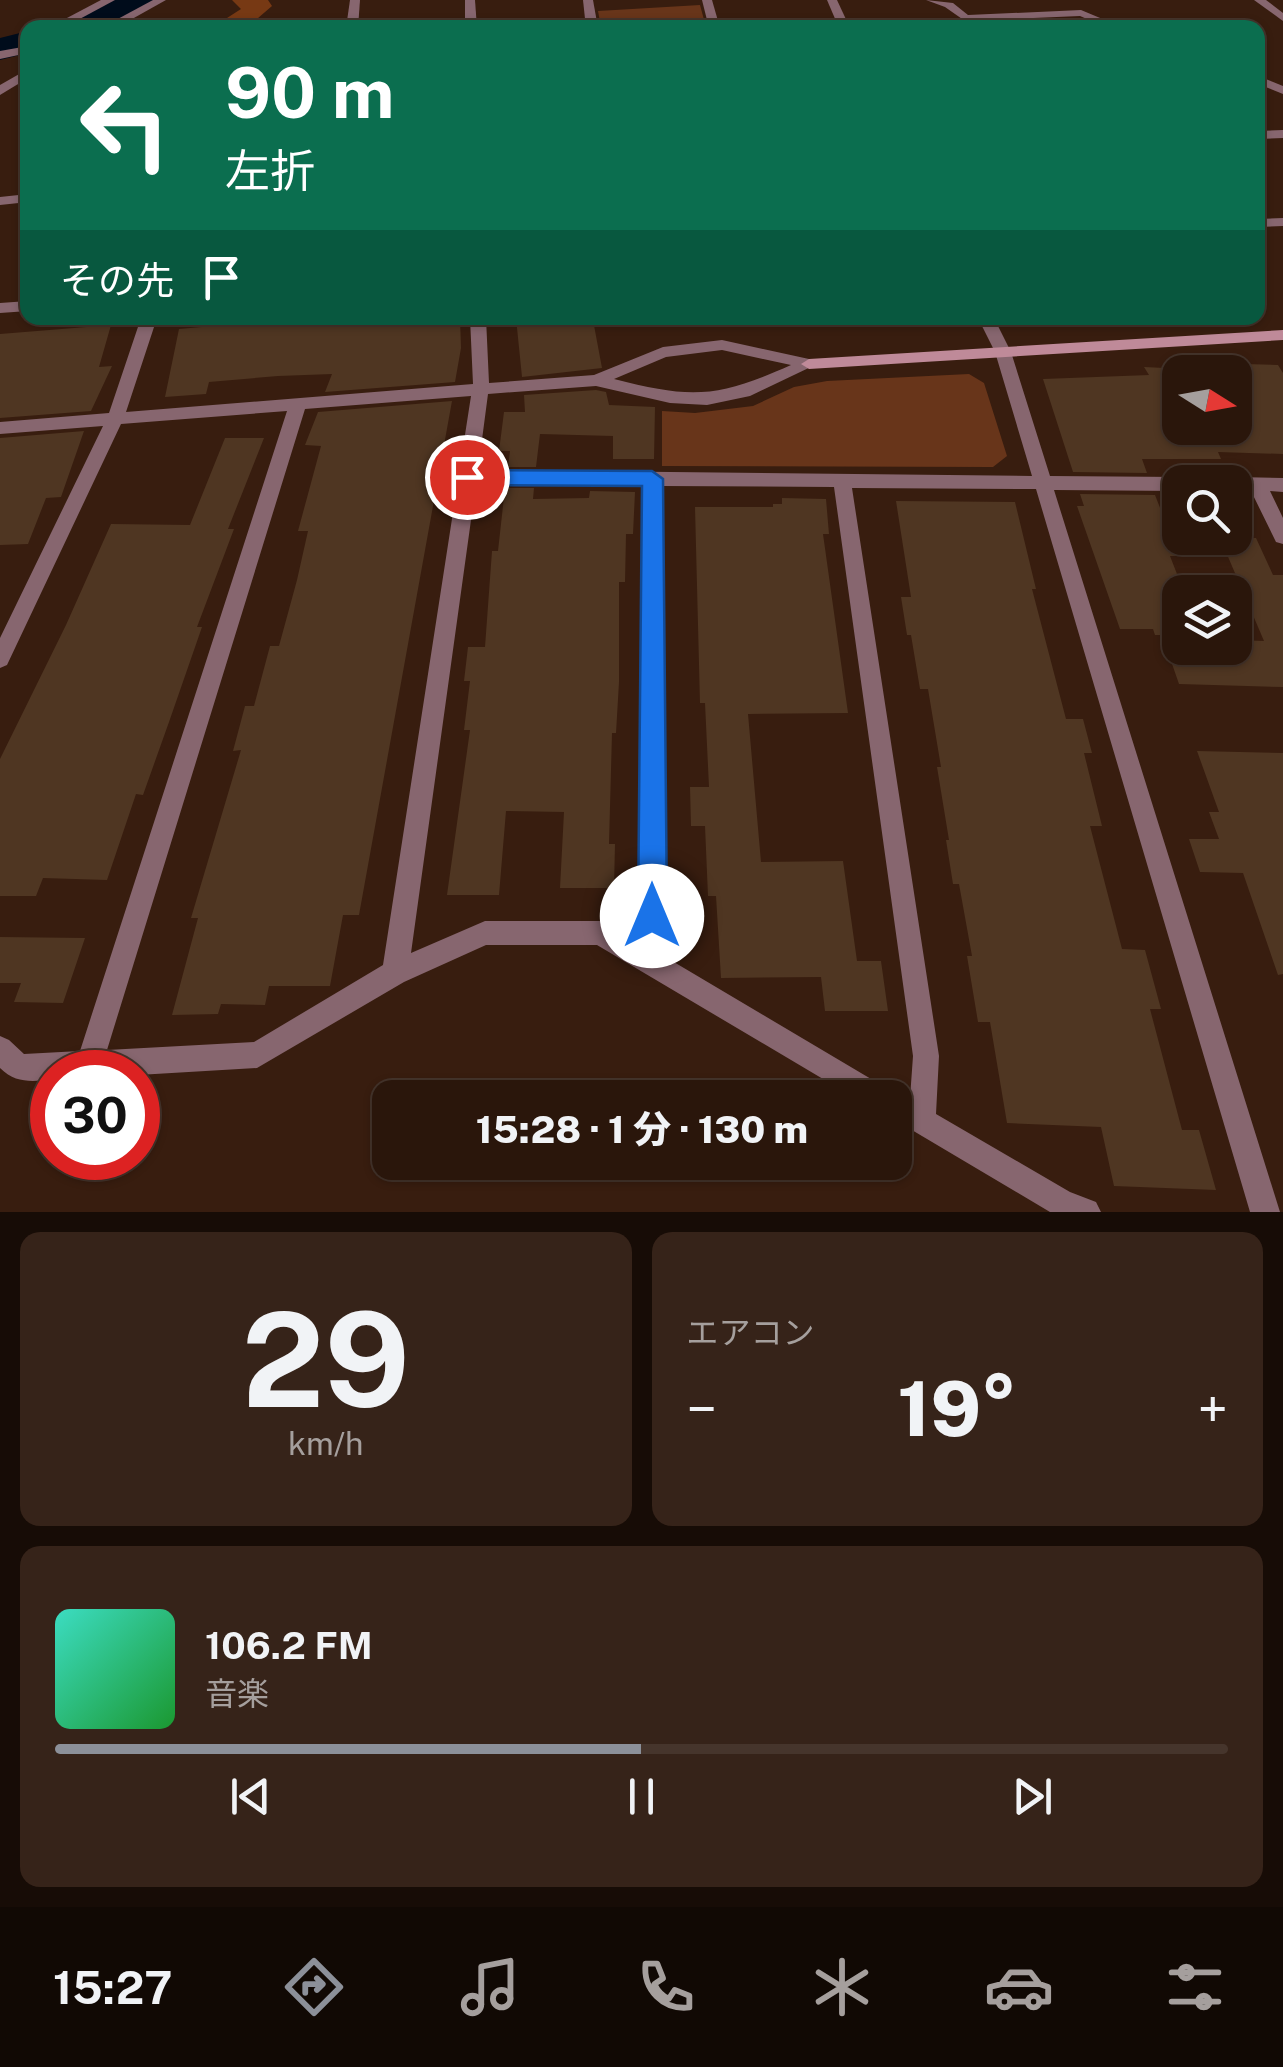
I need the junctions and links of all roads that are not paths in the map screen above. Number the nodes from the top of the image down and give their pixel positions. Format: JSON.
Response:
{"nodes":[{"id":1,"x":110,"y":0,"type":"edge"},
{"id":2,"x":161,"y":0,"type":"edge"},
{"id":3,"x":931,"y":0,"type":"edge"},
{"id":4,"x":1259,"y":0,"type":"edge"},
{"id":5,"x":1283,"y":18,"type":"edge"},
{"id":6,"x":69,"y":20,"type":"edge"},
{"id":7,"x":122,"y":20,"type":"edge"},
{"id":8,"x":965,"y":20,"type":"edge"},
{"id":9,"x":999,"y":20,"type":"edge"},
{"id":10,"x":1100,"y":20,"type":"edge"},
{"id":11,"x":147,"y":325,"type":"edge"},
{"id":12,"x":478,"y":325,"type":"edge"},
{"id":13,"x":990,"y":325,"type":"edge"},
{"id":14,"x":1283,"y":334,"type":"edge"},
{"id":15,"x":1003,"y":352,"type":"junction"},
{"id":16,"x":809,"y":364,"type":"junction"},
{"id":17,"x":596,"y":380,"type":"junction"},
{"id":18,"x":480,"y":388,"type":"junction"},
{"id":19,"x":298,"y":404,"type":"junction"},
{"id":20,"x":116,"y":417,"type":"junction"},
{"id":21,"x":0,"y":428,"type":"edge"},
{"id":22,"x":467,"y":477,"type":"junction"},
{"id":23,"x":652,"y":479,"type":"junction"},
{"id":24,"x":842,"y":480,"type":"junction"},
{"id":25,"x":1043,"y":482,"type":"junction"},
{"id":26,"x":1162,"y":484,"type":"edge"},
{"id":27,"x":1252,"y":484,"type":"edge"},
{"id":28,"x":1257,"y":484,"type":"junction"},
{"id":29,"x":1283,"y":485,"type":"edge"},
{"id":30,"x":1283,"y":537,"type":"edge"},
{"id":31,"x":0,"y":659,"type":"edge"},
{"id":32,"x":643,"y":958,"type":"junction"},
{"id":33,"x":395,"y":973,"type":"junction"},
{"id":34,"x":0,"y":1049,"type":"edge"},
{"id":35,"x":93,"y":1050,"type":"edge"},
{"id":36,"x":160,"y":1058,"type":"edge"},
{"id":37,"x":30,"y":1067,"type":"edge"},
{"id":38,"x":851,"y":1080,"type":"edge"},
{"id":39,"x":912,"y":1115,"type":"edge"},
{"id":40,"x":922,"y":1121,"type":"junction"},
{"id":41,"x":1086,"y":1212,"type":"edge"},
{"id":42,"x":1265,"y":1212,"type":"edge"}],
"edges":[{"from":1,"to":6,"type":"street"},
{"from":2,"to":7,"type":"street"},
{"from":3,"to":8,"type":"street"},
{"from":4,"to":5,"type":"street"},
{"from":9,"to":10,"type":"street"},
{"from":11,"to":20,"type":"street"},
{"from":12,"to":18,"type":"street"},
{"from":13,"to":15,"type":"street"},
{"from":14,"to":15,"type":"street"},
{"from":15,"to":16,"type":"street"},
{"from":15,"to":25,"type":"street"},
{"from":16,"to":17,"type":"street"},
{"from":16,"to":17,"type":"street"},
{"from":17,"to":18,"type":"street"},
{"from":18,"to":19,"type":"street"},
{"from":18,"to":22,"type":"street"},
{"from":19,"to":20,"type":"street"},
{"from":19,"to":35,"type":"street"},
{"from":20,"to":21,"type":"street"},
{"from":20,"to":31,"type":"street"},
{"from":22,"to":23,"type":"street"},
{"from":22,"to":33,"type":"street"},
{"from":23,"to":24,"type":"street"},
{"from":23,"to":32,"type":"street"},
{"from":24,"to":25,"type":"street"},
{"from":24,"to":40,"type":"street"},
{"from":25,"to":26,"type":"street"},
{"from":25,"to":42,"type":"street"},
{"from":27,"to":28,"type":"street"},
{"from":28,"to":29,"type":"street"},
{"from":28,"to":30,"type":"street"},
{"from":32,"to":33,"type":"street"},
{"from":32,"to":38,"type":"street"},
{"from":33,"to":36,"type":"street"},
{"from":34,"to":37,"type":"street"},
{"from":39,"to":40,"type":"street"},
{"from":40,"to":41,"type":"street"}]}
